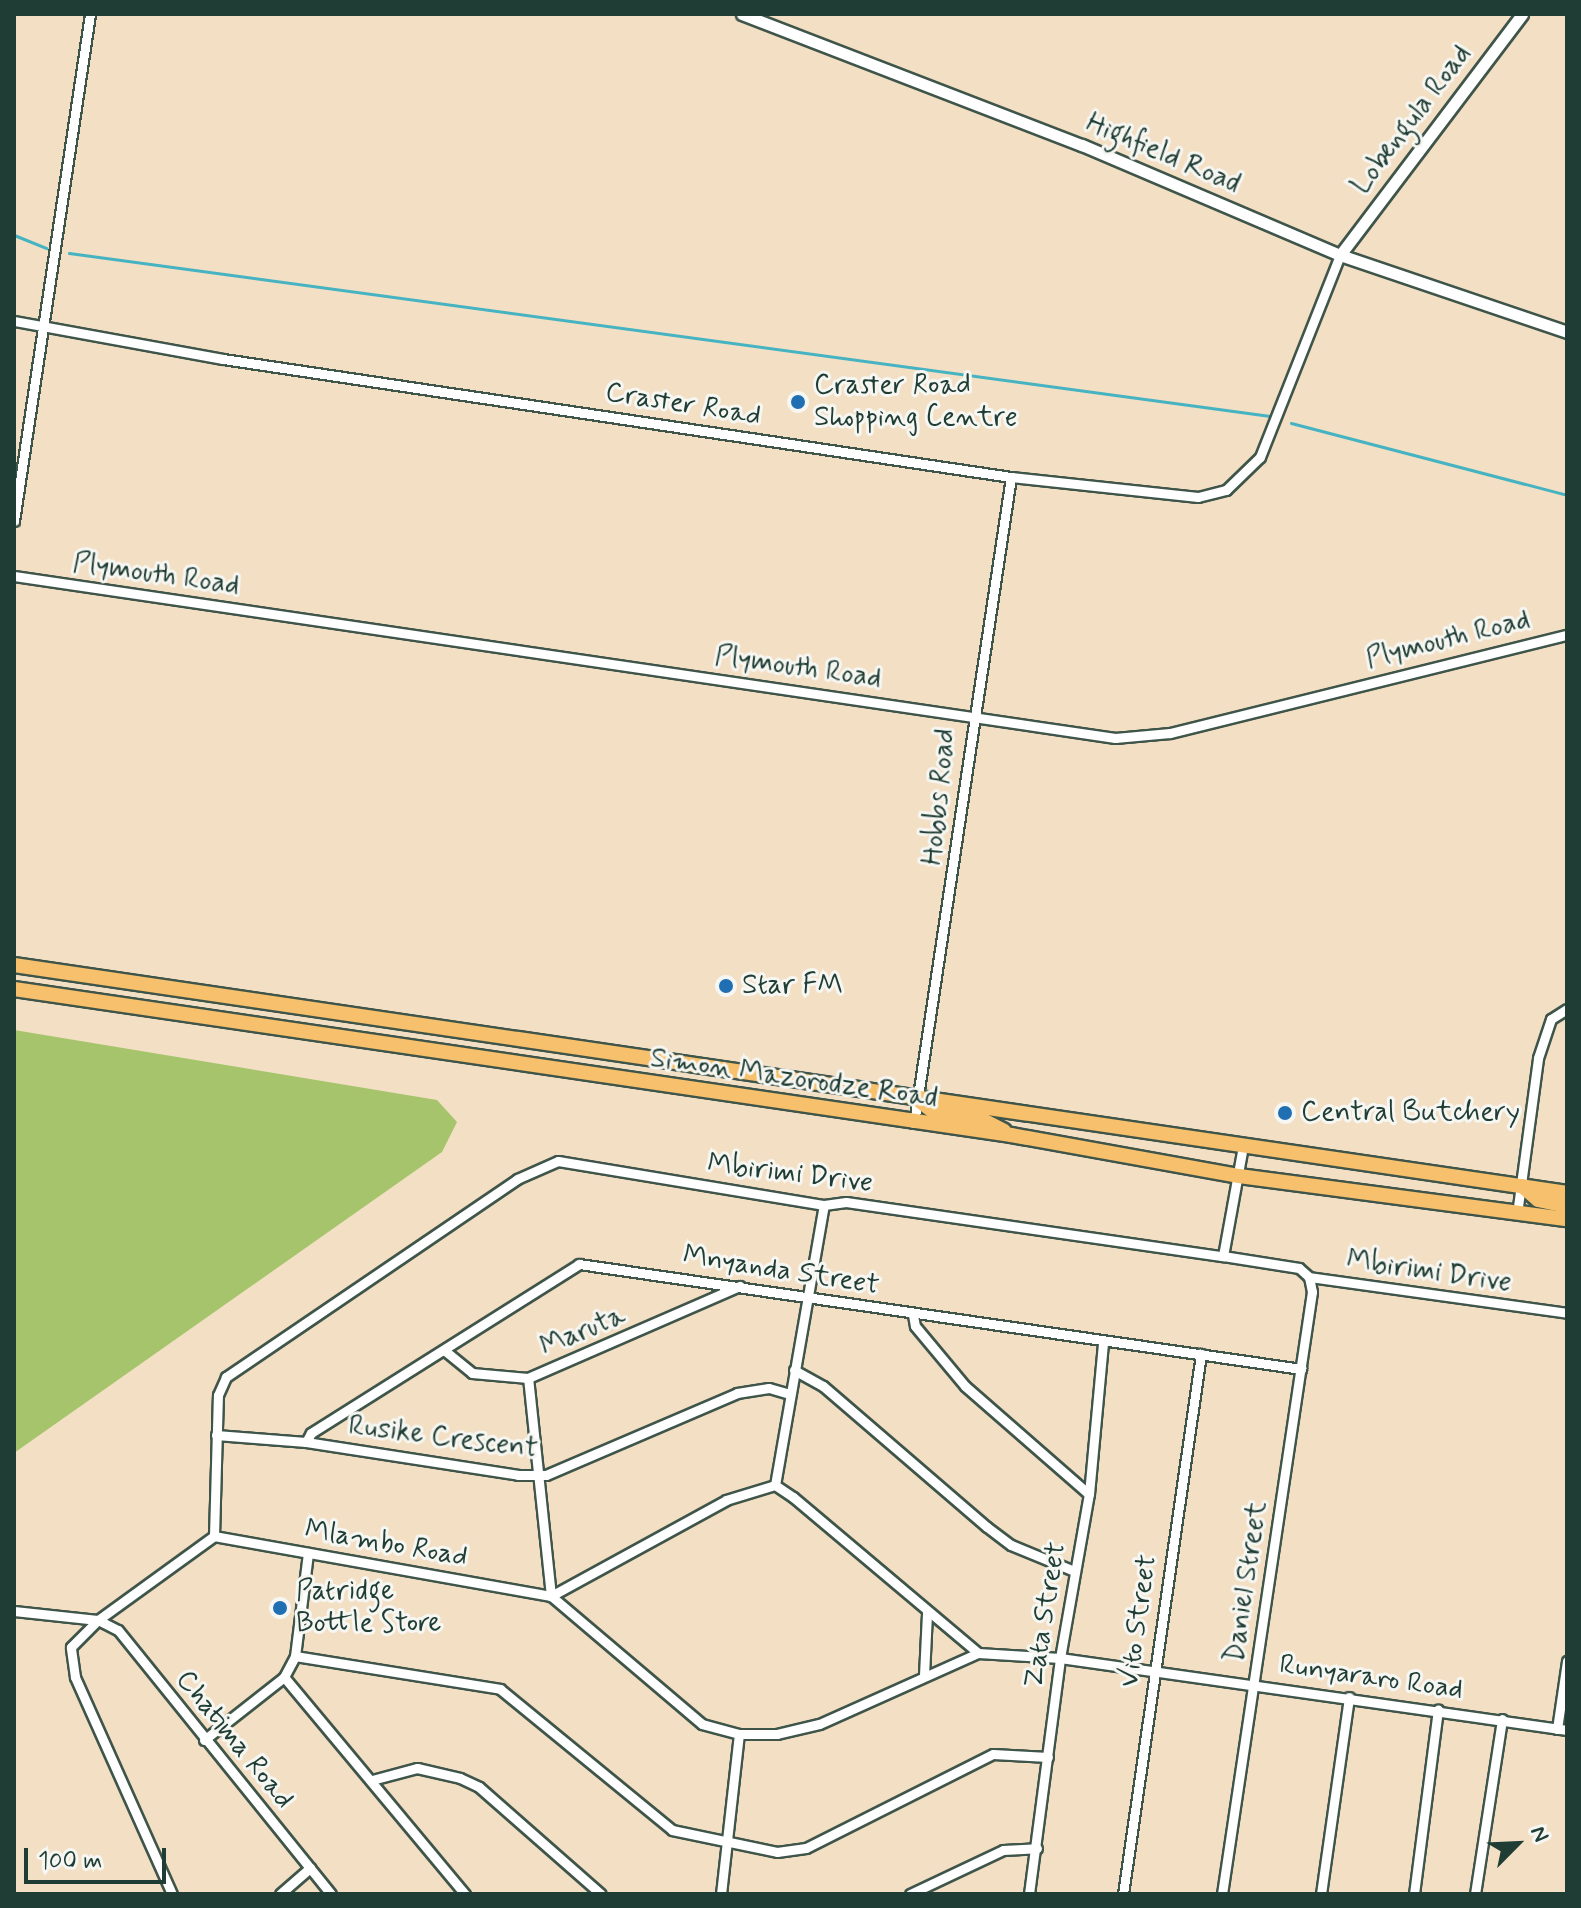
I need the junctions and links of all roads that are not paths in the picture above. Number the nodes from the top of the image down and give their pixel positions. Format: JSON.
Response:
{"nodes":[{"id":1,"x":90,"y":14,"type":"edge"},
{"id":2,"x":742,"y":14,"type":"edge"},
{"id":3,"x":1522,"y":14,"type":"edge"},
{"id":4,"x":1340,"y":255,"type":"junction"},
{"id":5,"x":14,"y":321,"type":"edge"},
{"id":6,"x":46,"y":327,"type":"junction"},
{"id":7,"x":1567,"y":332,"type":"edge"},
{"id":8,"x":1011,"y":477,"type":"junction"},
{"id":9,"x":14,"y":521,"type":"edge"},
{"id":10,"x":14,"y":576,"type":"edge"},
{"id":11,"x":1567,"y":635,"type":"edge"},
{"id":12,"x":971,"y":715,"type":"junction"},
{"id":13,"x":14,"y":965,"type":"edge"},
{"id":14,"x":14,"y":980,"type":"edge"},
{"id":15,"x":14,"y":989,"type":"edge"},
{"id":16,"x":34,"y":992,"type":"junction"},
{"id":17,"x":1567,"y":1009,"type":"edge"},
{"id":18,"x":917,"y":1099,"type":"junction"},
{"id":19,"x":914,"y":1123,"type":"junction"},
{"id":20,"x":1011,"y":1135,"type":"junction"},
{"id":21,"x":1243,"y":1146,"type":"junction"},
{"id":22,"x":1239,"y":1176,"type":"junction"},
{"id":23,"x":1522,"y":1186,"type":"junction"},
{"id":24,"x":1567,"y":1193,"type":"edge"},
{"id":25,"x":824,"y":1205,"type":"junction"},
{"id":26,"x":1567,"y":1206,"type":"edge"},
{"id":27,"x":1517,"y":1214,"type":"junction"},
{"id":28,"x":1567,"y":1219,"type":"edge"},
{"id":29,"x":1223,"y":1256,"type":"junction"},
{"id":30,"x":1309,"y":1277,"type":"junction"},
{"id":31,"x":740,"y":1286,"type":"junction"},
{"id":32,"x":804,"y":1297,"type":"junction"},
{"id":33,"x":1567,"y":1313,"type":"edge"},
{"id":34,"x":913,"y":1315,"type":"junction"},
{"id":35,"x":1103,"y":1343,"type":"junction"},
{"id":36,"x":444,"y":1350,"type":"junction"},
{"id":37,"x":1201,"y":1354,"type":"junction"},
{"id":38,"x":1301,"y":1369,"type":"junction"},
{"id":39,"x":794,"y":1370,"type":"junction"},
{"id":40,"x":528,"y":1378,"type":"junction"},
{"id":41,"x":790,"y":1394,"type":"junction"},
{"id":42,"x":216,"y":1435,"type":"junction"},
{"id":43,"x":306,"y":1442,"type":"junction"},
{"id":44,"x":538,"y":1475,"type":"junction"},
{"id":45,"x":775,"y":1485,"type":"junction"},
{"id":46,"x":1089,"y":1494,"type":"junction"},
{"id":47,"x":214,"y":1536,"type":"junction"},
{"id":48,"x":308,"y":1553,"type":"junction"},
{"id":49,"x":1074,"y":1571,"type":"junction"},
{"id":50,"x":551,"y":1596,"type":"junction"},
{"id":51,"x":14,"y":1611,"type":"edge"},
{"id":52,"x":927,"y":1613,"type":"junction"},
{"id":53,"x":98,"y":1620,"type":"junction"},
{"id":54,"x":978,"y":1653,"type":"junction"},
{"id":55,"x":295,"y":1656,"type":"junction"},
{"id":56,"x":1060,"y":1658,"type":"junction"},
{"id":57,"x":1567,"y":1661,"type":"edge"},
{"id":58,"x":1153,"y":1670,"type":"junction"},
{"id":59,"x":924,"y":1675,"type":"junction"},
{"id":60,"x":284,"y":1677,"type":"junction"},
{"id":61,"x":1255,"y":1684,"type":"junction"},
{"id":62,"x":1349,"y":1697,"type":"junction"},
{"id":63,"x":1438,"y":1710,"type":"junction"},
{"id":64,"x":1502,"y":1719,"type":"junction"},
{"id":65,"x":1562,"y":1729,"type":"edge"},
{"id":66,"x":739,"y":1734,"type":"junction"},
{"id":67,"x":204,"y":1740,"type":"junction"},
{"id":68,"x":1048,"y":1757,"type":"junction"},
{"id":69,"x":372,"y":1780,"type":"junction"},
{"id":70,"x":727,"y":1843,"type":"junction"},
{"id":71,"x":1037,"y":1848,"type":"junction"},
{"id":72,"x":310,"y":1868,"type":"junction"},
{"id":73,"x":172,"y":1894,"type":"edge"},
{"id":74,"x":280,"y":1894,"type":"edge"},
{"id":75,"x":331,"y":1894,"type":"edge"},
{"id":76,"x":465,"y":1894,"type":"edge"},
{"id":77,"x":601,"y":1894,"type":"edge"},
{"id":78,"x":721,"y":1894,"type":"edge"},
{"id":79,"x":910,"y":1894,"type":"edge"},
{"id":80,"x":1029,"y":1894,"type":"edge"},
{"id":81,"x":1123,"y":1894,"type":"edge"},
{"id":82,"x":1222,"y":1894,"type":"edge"},
{"id":83,"x":1321,"y":1894,"type":"edge"},
{"id":84,"x":1414,"y":1894,"type":"edge"},
{"id":85,"x":1475,"y":1894,"type":"edge"}],
"edges":[{"from":1,"to":6,"type":"street"},
{"from":2,"to":4,"type":"street","name":"Highfield Road"},
{"from":3,"to":4,"type":"street","name":"Lobengula Road"},
{"from":4,"to":7,"type":"street","name":"Highfield Road"},
{"from":4,"to":8,"type":"street","name":"Craster Road"},
{"from":5,"to":6,"type":"street","name":"Craster Road"},
{"from":6,"to":8,"type":"street","name":"Craster Road"},
{"from":6,"to":9,"type":"street"},
{"from":8,"to":12,"type":"street","name":"Hobbs Road"},
{"from":10,"to":12,"type":"street","name":"Plymouth Road"},
{"from":11,"to":12,"type":"street","name":"Plymouth Road"},
{"from":12,"to":18,"type":"street","name":"Hobbs Road"},
{"from":13,"to":18,"type":"highway","name":"Simon Mazorodze Road"},
{"from":14,"to":16,"type":"highway"},
{"from":15,"to":16,"type":"highway","name":"Simon Mazorodze Road"},
{"from":16,"to":19,"type":"highway","name":"Simon Mazorodze Road"},
{"from":17,"to":23,"type":"street"},
{"from":18,"to":19,"type":"street","name":"Hobbs Road"},
{"from":18,"to":20,"type":"highway"},
{"from":18,"to":21,"type":"highway","name":"Simon Mazorodze Road"},
{"from":19,"to":20,"type":"highway","name":"Simon Mazorodze Road"},
{"from":20,"to":22,"type":"highway","name":"Simon Mazorodze Road"},
{"from":21,"to":22,"type":"street"},
{"from":21,"to":23,"type":"highway","name":"Simon Mazorodze Road"},
{"from":22,"to":27,"type":"highway","name":"Simon Mazorodze Road"},
{"from":22,"to":29,"type":"street"},
{"from":23,"to":24,"type":"highway","name":"Simon Mazorodze Road"},
{"from":23,"to":26,"type":"highway"},
{"from":23,"to":27,"type":"street"},
{"from":25,"to":29,"type":"street","name":"Mbirimi Drive"},
{"from":25,"to":32,"type":"street"},
{"from":25,"to":42,"type":"street","name":"Mbirimi Drive"},
{"from":27,"to":28,"type":"highway","name":"Simon Mazorodze Road"},
{"from":29,"to":30,"type":"street","name":"Mbirimi Drive"},
{"from":30,"to":33,"type":"street","name":"Mbirimi Drive"},
{"from":30,"to":38,"type":"street","name":"Daniel Street"},
{"from":31,"to":32,"type":"street","name":"Mnyanda Street"},
{"from":31,"to":36,"type":"street","name":"Mnyanda Street"},
{"from":31,"to":40,"type":"street","name":"Maruta"},
{"from":32,"to":34,"type":"street","name":"Mnyanda Street"},
{"from":32,"to":39,"type":"street"},
{"from":34,"to":35,"type":"street","name":"Mnyanda Street"},
{"from":34,"to":46,"type":"street"},
{"from":35,"to":37,"type":"street","name":"Mnyanda Street"},
{"from":35,"to":46,"type":"street","name":"Zata Street"},
{"from":36,"to":40,"type":"street","name":"Maruta"},
{"from":36,"to":43,"type":"street","name":"Mnyanda Street"},
{"from":37,"to":38,"type":"street","name":"Mnyanda Street"},
{"from":37,"to":58,"type":"street","name":"Vito Street"},
{"from":38,"to":61,"type":"street","name":"Daniel Street"},
{"from":39,"to":41,"type":"street"},
{"from":39,"to":49,"type":"street"},
{"from":40,"to":44,"type":"street"},
{"from":41,"to":44,"type":"street","name":"Rusike Crescent"},
{"from":41,"to":45,"type":"street"},
{"from":42,"to":43,"type":"street","name":"Rusike Crescent"},
{"from":42,"to":47,"type":"street","name":"Mbirimi Drive"},
{"from":43,"to":44,"type":"street","name":"Rusike Crescent"},
{"from":44,"to":50,"type":"street"},
{"from":45,"to":50,"type":"street"},
{"from":45,"to":52,"type":"street"},
{"from":46,"to":49,"type":"street","name":"Zata Street"},
{"from":47,"to":48,"type":"street","name":"Mlambo Road"},
{"from":47,"to":53,"type":"street"},
{"from":48,"to":50,"type":"street","name":"Mlambo Road"},
{"from":48,"to":55,"type":"street"},
{"from":49,"to":56,"type":"street","name":"Zata Street"},
{"from":50,"to":66,"type":"street"},
{"from":51,"to":53,"type":"street"},
{"from":52,"to":54,"type":"street"},
{"from":52,"to":59,"type":"street"},
{"from":53,"to":67,"type":"street","name":"Chatima Road"},
{"from":53,"to":73,"type":"street"},
{"from":54,"to":56,"type":"street","name":"Runyararo Road"},
{"from":54,"to":59,"type":"street"},
{"from":55,"to":60,"type":"street"},
{"from":55,"to":70,"type":"street"},
{"from":56,"to":58,"type":"street","name":"Runyararo Road"},
{"from":56,"to":68,"type":"street","name":"Zata Street"},
{"from":57,"to":65,"type":"street"},
{"from":58,"to":61,"type":"street","name":"Runyararo Road"},
{"from":58,"to":81,"type":"street","name":"Vito Street"},
{"from":59,"to":66,"type":"street"},
{"from":60,"to":67,"type":"street"},
{"from":60,"to":69,"type":"street"},
{"from":61,"to":62,"type":"street","name":"Runyararo Road"},
{"from":61,"to":82,"type":"street","name":"Daniel Street"},
{"from":62,"to":63,"type":"street","name":"Runyararo Road"},
{"from":62,"to":83,"type":"street"},
{"from":63,"to":64,"type":"street","name":"Runyararo Road"},
{"from":63,"to":84,"type":"street"},
{"from":64,"to":65,"type":"street","name":"Runyararo Road"},
{"from":64,"to":85,"type":"street"},
{"from":66,"to":70,"type":"street"},
{"from":67,"to":72,"type":"street","name":"Chatima Road"},
{"from":68,"to":70,"type":"street"},
{"from":68,"to":71,"type":"street","name":"Zata Street"},
{"from":69,"to":76,"type":"street"},
{"from":69,"to":77,"type":"street"},
{"from":70,"to":78,"type":"street"},
{"from":71,"to":79,"type":"street"},
{"from":71,"to":80,"type":"street","name":"Zata Street"},
{"from":72,"to":74,"type":"street"},
{"from":72,"to":75,"type":"street","name":"Chatima Road"}]}
